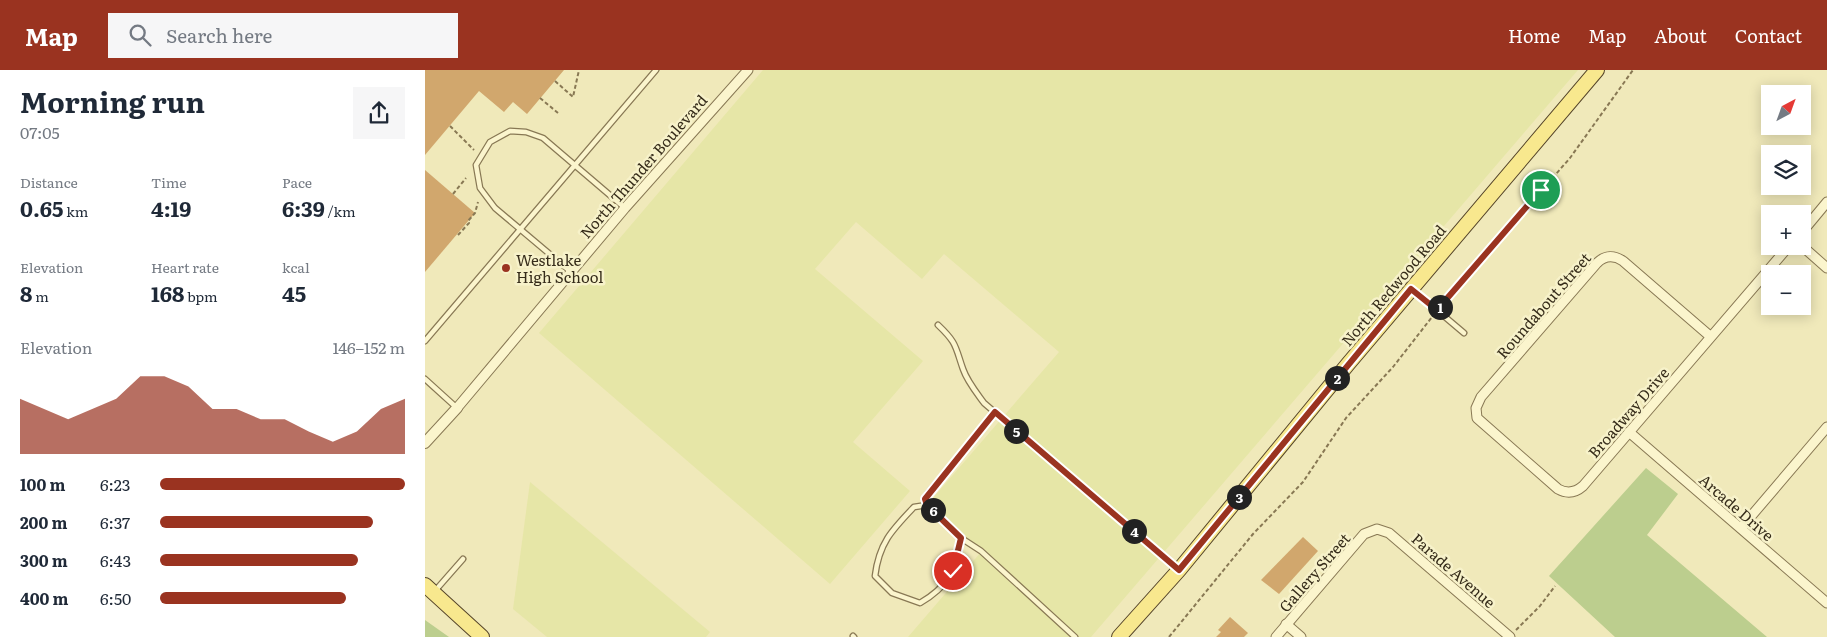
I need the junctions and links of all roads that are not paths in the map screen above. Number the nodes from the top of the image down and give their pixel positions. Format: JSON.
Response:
{"nodes":[{"id":1,"x":656,"y":70,"type":"edge"},
{"id":2,"x":748,"y":70,"type":"edge"},
{"id":3,"x":1597,"y":70,"type":"edge"},
{"id":4,"x":575,"y":165,"type":"junction"},
{"id":5,"x":1827,"y":202,"type":"edge"},
{"id":6,"x":625,"y":208,"type":"junction"},
{"id":7,"x":1811,"y":221,"type":"edge"},
{"id":8,"x":519,"y":229,"type":"junction"},
{"id":9,"x":1811,"y":254,"type":"edge"},
{"id":10,"x":1781,"y":255,"type":"edge"},
{"id":11,"x":1827,"y":268,"type":"edge"},
{"id":12,"x":571,"y":272,"type":"junction"},
{"id":13,"x":1411,"y":289,"type":"junction"},
{"id":14,"x":938,"y":325,"type":"dead end"},
{"id":15,"x":1465,"y":333,"type":"dead end"},
{"id":16,"x":1711,"y":338,"type":"junction"},
{"id":17,"x":425,"y":341,"type":"edge"},
{"id":18,"x":425,"y":379,"type":"edge"},
{"id":19,"x":457,"y":408,"type":"junction"},
{"id":20,"x":1476,"y":408,"type":"joint"},
{"id":21,"x":995,"y":412,"type":"junction"},
{"id":22,"x":1827,"y":427,"type":"edge"},
{"id":23,"x":1629,"y":432,"type":"junction"},
{"id":24,"x":425,"y":443,"type":"edge"},
{"id":25,"x":927,"y":505,"type":"junction"},
{"id":26,"x":1741,"y":528,"type":"junction"},
{"id":27,"x":1377,"y":529,"type":"joint"},
{"id":28,"x":961,"y":538,"type":"junction"},
{"id":29,"x":463,"y":559,"type":"dead end"},
{"id":30,"x":1179,"y":570,"type":"junction"},
{"id":31,"x":429,"y":589,"type":"edge"},
{"id":32,"x":1827,"y":603,"type":"edge"},
{"id":33,"x":1287,"y":624,"type":"junction"},
{"id":34,"x":1513,"y":633,"type":"edge"},
{"id":35,"x":482,"y":637,"type":"edge"},
{"id":36,"x":1075,"y":637,"type":"edge"},
{"id":37,"x":1119,"y":637,"type":"edge"},
{"id":38,"x":1275,"y":637,"type":"edge"},
{"id":39,"x":1301,"y":637,"type":"edge"}],
"edges":[{"from":1,"to":4,"type":"lane"},
{"from":2,"to":6,"type":"street","name":"North Thunder Boulevard"},
{"from":3,"to":13,"type":"main road","name":"North Redwood Road"},
{"from":4,"to":6,"type":"lane"},
{"from":4,"to":8,"type":"lane"},
{"from":4,"to":8,"type":"lane"},
{"from":5,"to":7,"type":"street"},
{"from":6,"to":12,"type":"street","name":"North Thunder Boulevard"},
{"from":8,"to":12,"type":"lane"},
{"from":8,"to":17,"type":"lane"},
{"from":9,"to":11,"type":"street"},
{"from":10,"to":16,"type":"street","name":"Broadway Drive"},
{"from":12,"to":19,"type":"street","name":"North Thunder Boulevard"},
{"from":13,"to":15,"type":"lane"},
{"from":13,"to":30,"type":"main road","name":"North Redwood Road"},
{"from":14,"to":21,"type":"lane"},
{"from":16,"to":20,"type":"street","name":"Roundabout Street"},
{"from":16,"to":23,"type":"street","name":"Broadway Drive"},
{"from":18,"to":19,"type":"lane"},
{"from":19,"to":24,"type":"street","name":"North Thunder Boulevard"},
{"from":20,"to":23,"type":"street","name":"Broadway Drive"},
{"from":21,"to":25,"type":"lane"},
{"from":21,"to":30,"type":"lane"},
{"from":22,"to":26,"type":"street"},
{"from":23,"to":26,"type":"street","name":"Arcade Drive"},
{"from":25,"to":28,"type":"lane"},
{"from":25,"to":28,"type":"lane"},
{"from":26,"to":32,"type":"street","name":"Arcade Drive"},
{"from":27,"to":33,"type":"street","name":"Gallery Street"},
{"from":27,"to":34,"type":"street","name":"Parade Avenue"},
{"from":28,"to":36,"type":"lane"},
{"from":29,"to":31,"type":"lane"},
{"from":30,"to":37,"type":"main road","name":"North Redwood Road"},
{"from":31,"to":35,"type":"main road"},
{"from":33,"to":38,"type":"street","name":"Gallery Street"},
{"from":33,"to":39,"type":"street"}]}
